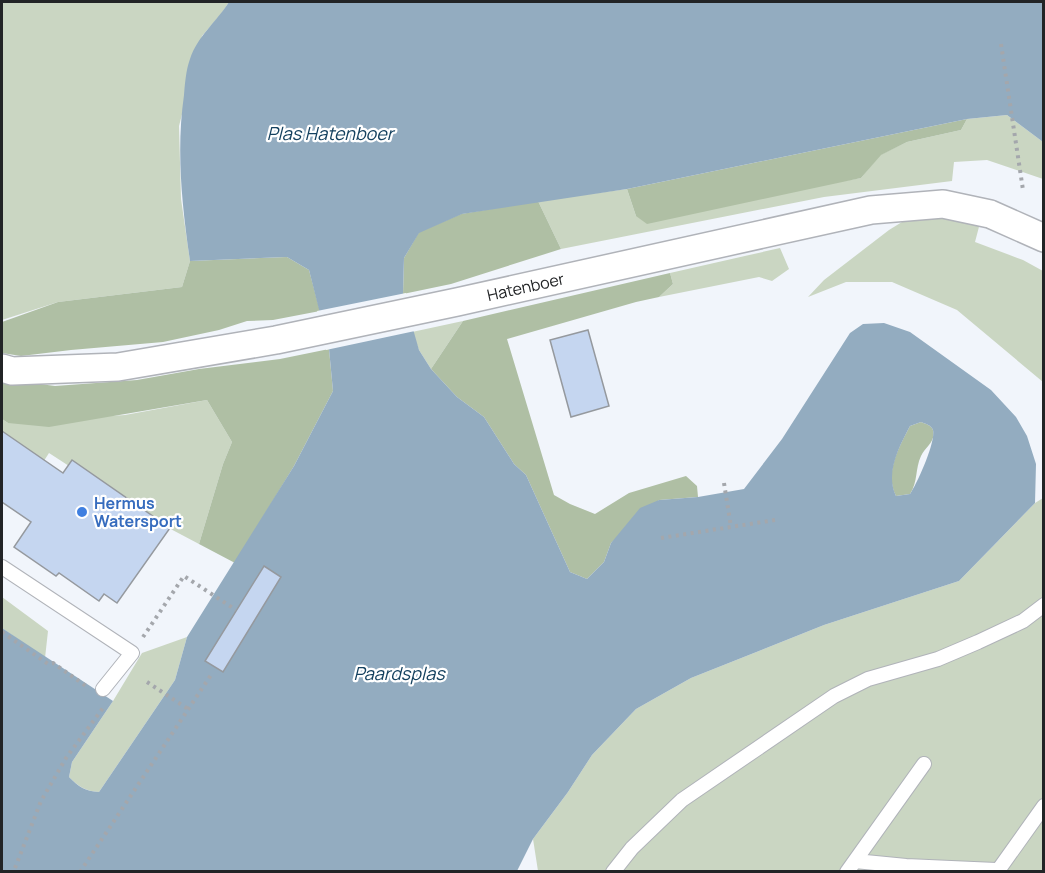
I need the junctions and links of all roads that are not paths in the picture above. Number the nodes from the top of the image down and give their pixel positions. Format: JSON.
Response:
{"nodes":[{"id":1,"x":1044,"y":238,"type":"edge"},
{"id":2,"x":2,"y":368,"type":"edge"},
{"id":3,"x":2,"y":567,"type":"edge"},
{"id":4,"x":1044,"y":605,"type":"edge"},
{"id":5,"x":101,"y":693,"type":"road end"},
{"id":6,"x":924,"y":764,"type":"dead end"},
{"id":7,"x":1044,"y":806,"type":"edge"},
{"id":8,"x":851,"y":866,"type":"edge"},
{"id":9,"x":997,"y":871,"type":"edge"},
{"id":10,"x":613,"y":872,"type":"edge"}],
"edges":[{"from":1,"to":2,"type":"street","name":"Hatenboer"},
{"from":3,"to":5,"type":"lane"},
{"from":4,"to":10,"type":"lane"},
{"from":6,"to":8,"type":"lane"},
{"from":7,"to":9,"type":"lane"},
{"from":8,"to":9,"type":"lane"}]}
